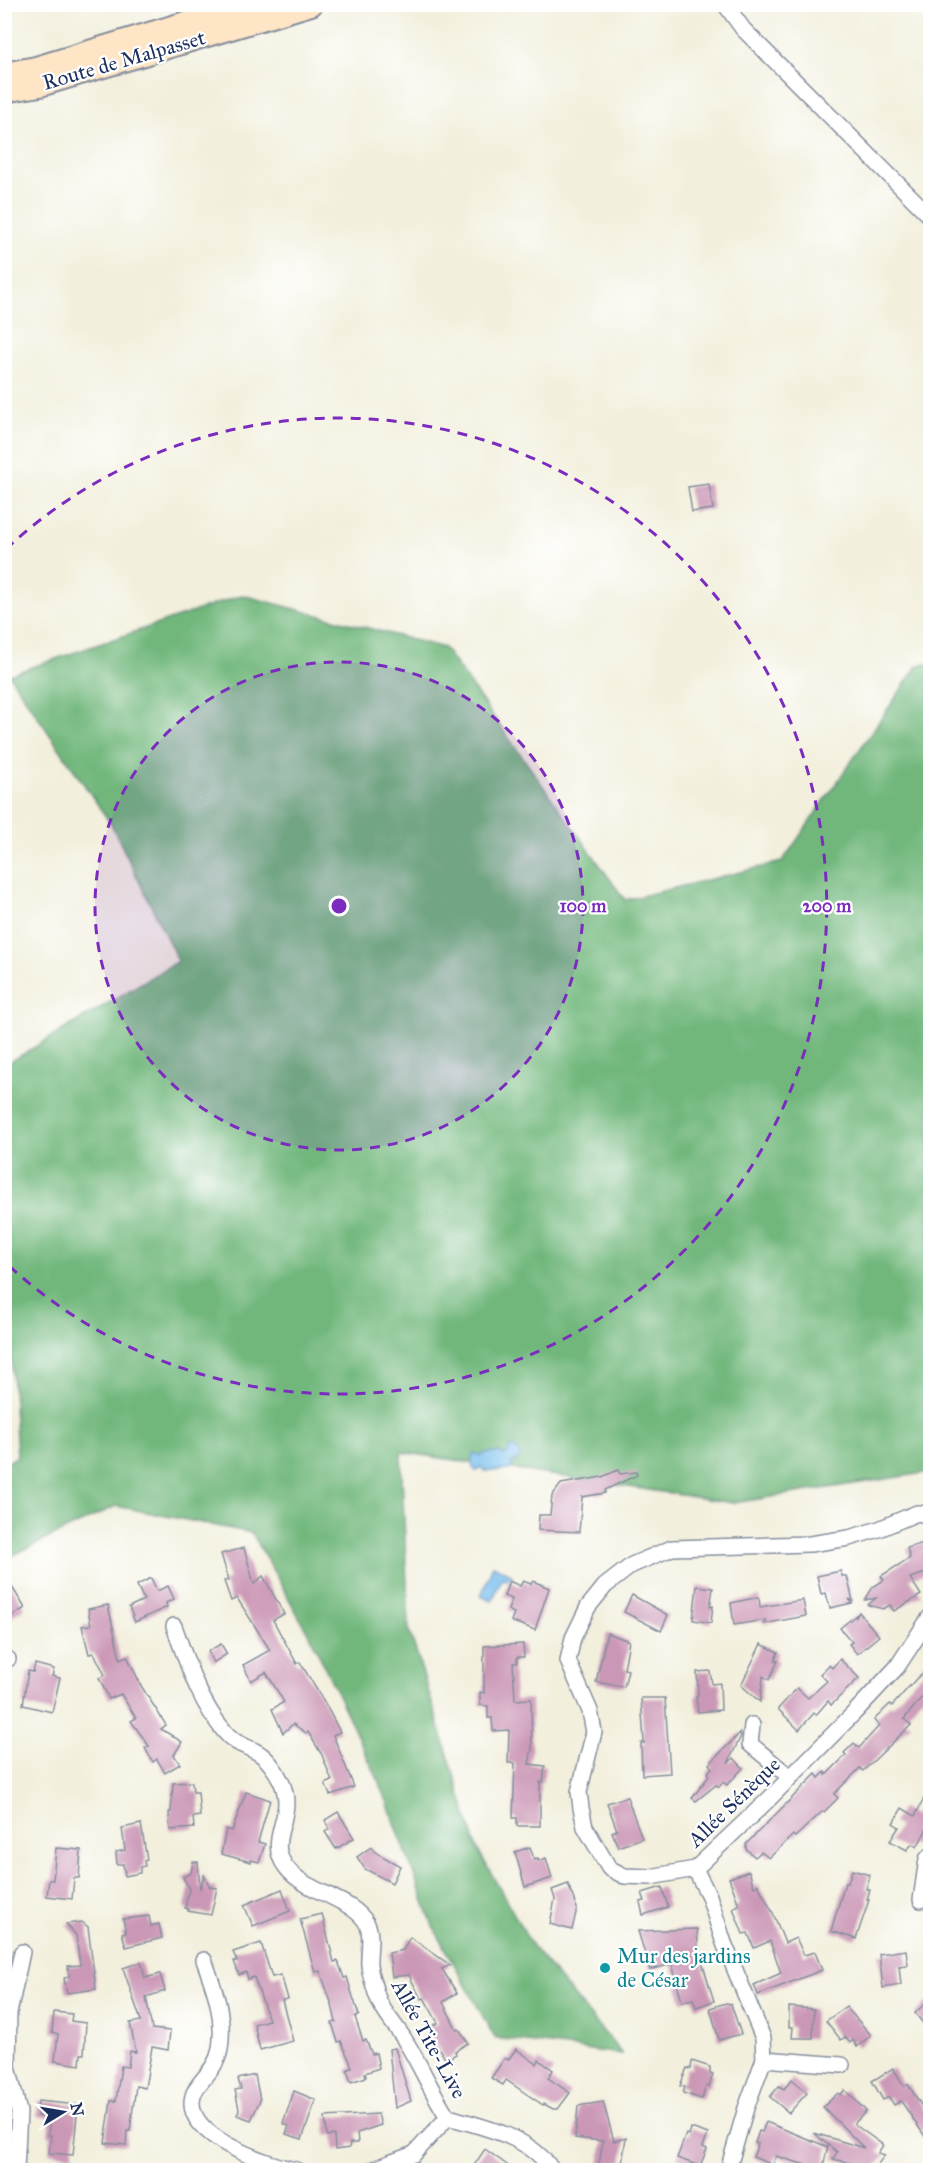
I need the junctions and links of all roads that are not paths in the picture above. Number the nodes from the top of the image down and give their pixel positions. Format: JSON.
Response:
{"nodes":[{"id":1,"x":249,"y":4,"type":"edge"},
{"id":2,"x":311,"y":4,"type":"edge"},
{"id":3,"x":725,"y":4,"type":"edge"},
{"id":4,"x":4,"y":74,"type":"edge"},
{"id":5,"x":4,"y":91,"type":"edge"},
{"id":6,"x":930,"y":216,"type":"edge"},
{"id":7,"x":930,"y":1515,"type":"edge"},
{"id":8,"x":930,"y":1617,"type":"edge"},
{"id":9,"x":174,"y":1626,"type":"dead end"},
{"id":10,"x":753,"y":1725,"type":"dead end"},
{"id":11,"x":790,"y":1777,"type":"junction"},
{"id":12,"x":930,"y":1856,"type":"edge"},
{"id":13,"x":695,"y":1869,"type":"junction"},
{"id":14,"x":921,"y":1899,"type":"dead end"},
{"id":15,"x":21,"y":1952,"type":"dead end"},
{"id":16,"x":204,"y":1960,"type":"dead end"},
{"id":17,"x":764,"y":2059,"type":"junction"},
{"id":18,"x":842,"y":2066,"type":"dead end"},
{"id":19,"x":448,"y":2117,"type":"junction"},
{"id":20,"x":16,"y":2170,"type":"edge"},
{"id":21,"x":296,"y":2170,"type":"edge"},
{"id":22,"x":371,"y":2170,"type":"edge"},
{"id":23,"x":552,"y":2170,"type":"edge"},
{"id":24,"x":728,"y":2170,"type":"edge"}],
"edges":[{"from":1,"to":4,"type":"main road","name":"Route de Malpasset"},
{"from":2,"to":5,"type":"main road","name":"Route de Malpasset"},
{"from":3,"to":6,"type":"street"},
{"from":7,"to":13,"type":"street","name":"Allée Sénèque"},
{"from":8,"to":11,"type":"street","name":"Allée Sénèque"},
{"from":9,"to":19,"type":"street","name":"Allée Tite-Live"},
{"from":10,"to":11,"type":"street"},
{"from":11,"to":13,"type":"street","name":"Allée Sénèque"},
{"from":12,"to":14,"type":"street"},
{"from":13,"to":17,"type":"street"},
{"from":15,"to":20,"type":"street"},
{"from":16,"to":21,"type":"street"},
{"from":17,"to":18,"type":"street"},
{"from":17,"to":24,"type":"street"},
{"from":19,"to":22,"type":"street"},
{"from":19,"to":23,"type":"street","name":"Allée Tite-Live"}]}
